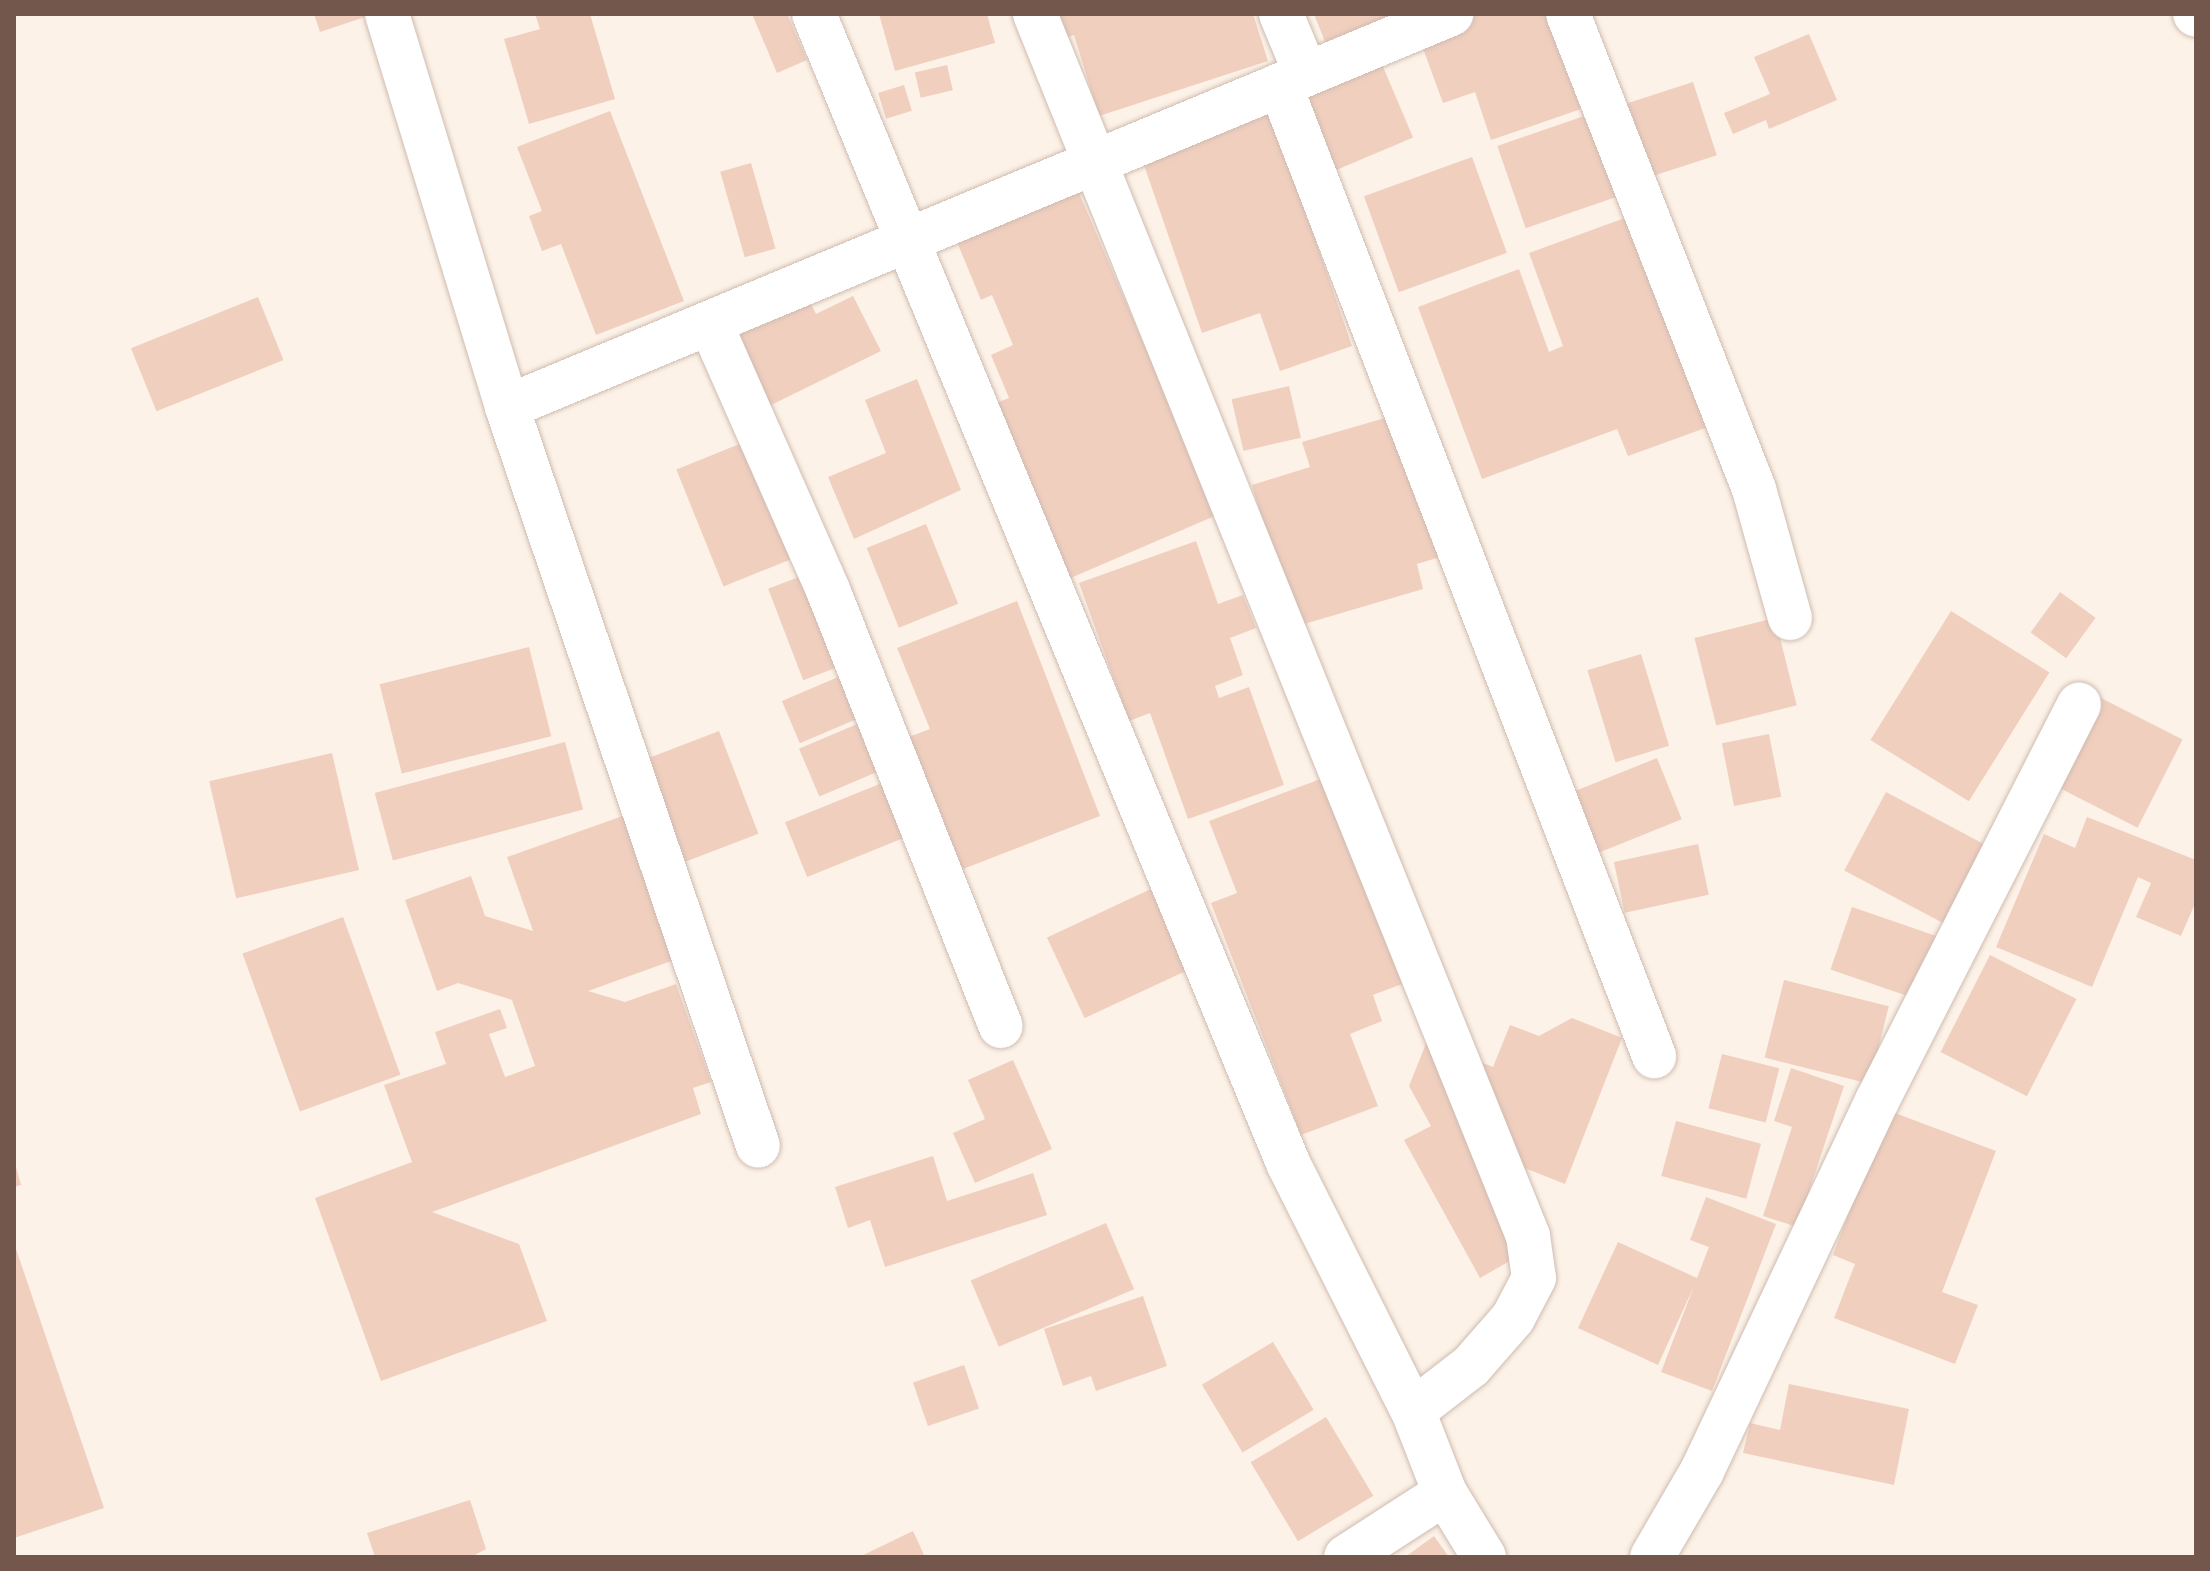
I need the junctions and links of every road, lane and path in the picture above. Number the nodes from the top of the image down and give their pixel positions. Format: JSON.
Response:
{"nodes":[{"id":1,"x":387,"y":14,"type":"edge"},
{"id":2,"x":814,"y":14,"type":"edge"},
{"id":3,"x":1035,"y":14,"type":"edge"},
{"id":4,"x":1281,"y":14,"type":"edge"},
{"id":5,"x":1451,"y":14,"type":"edge"},
{"id":6,"x":1568,"y":14,"type":"edge"},
{"id":7,"x":1293,"y":80,"type":"junction"},
{"id":8,"x":1097,"y":161,"type":"junction"},
{"id":9,"x":907,"y":240,"type":"junction"},
{"id":10,"x":712,"y":327,"type":"junction"},
{"id":11,"x":507,"y":407,"type":"junction"},
{"id":12,"x":1790,"y":618,"type":"dead end"},
{"id":13,"x":2079,"y":705,"type":"dead end"},
{"id":14,"x":1001,"y":1026,"type":"dead end"},
{"id":15,"x":1654,"y":1056,"type":"dead end"},
{"id":16,"x":758,"y":1146,"type":"dead end"},
{"id":17,"x":1413,"y":1411,"type":"junction"},
{"id":18,"x":1445,"y":1493,"type":"junction"},
{"id":19,"x":1346,"y":1557,"type":"edge"},
{"id":20,"x":1484,"y":1557,"type":"edge"},
{"id":21,"x":1652,"y":1557,"type":"edge"}],
"edges":[{"from":1,"to":11,"type":"street"},
{"from":2,"to":9,"type":"street"},
{"from":3,"to":8,"type":"street"},
{"from":4,"to":7,"type":"street"},
{"from":5,"to":7,"type":"street"},
{"from":6,"to":12,"type":"street"},
{"from":7,"to":8,"type":"street"},
{"from":7,"to":15,"type":"street"},
{"from":8,"to":9,"type":"street"},
{"from":8,"to":17,"type":"street"},
{"from":9,"to":10,"type":"street"},
{"from":9,"to":17,"type":"street"},
{"from":10,"to":11,"type":"street"},
{"from":10,"to":14,"type":"street"},
{"from":11,"to":16,"type":"street"},
{"from":13,"to":21,"type":"street"},
{"from":17,"to":18,"type":"street"},
{"from":18,"to":19,"type":"street"},
{"from":18,"to":20,"type":"street"}]}
